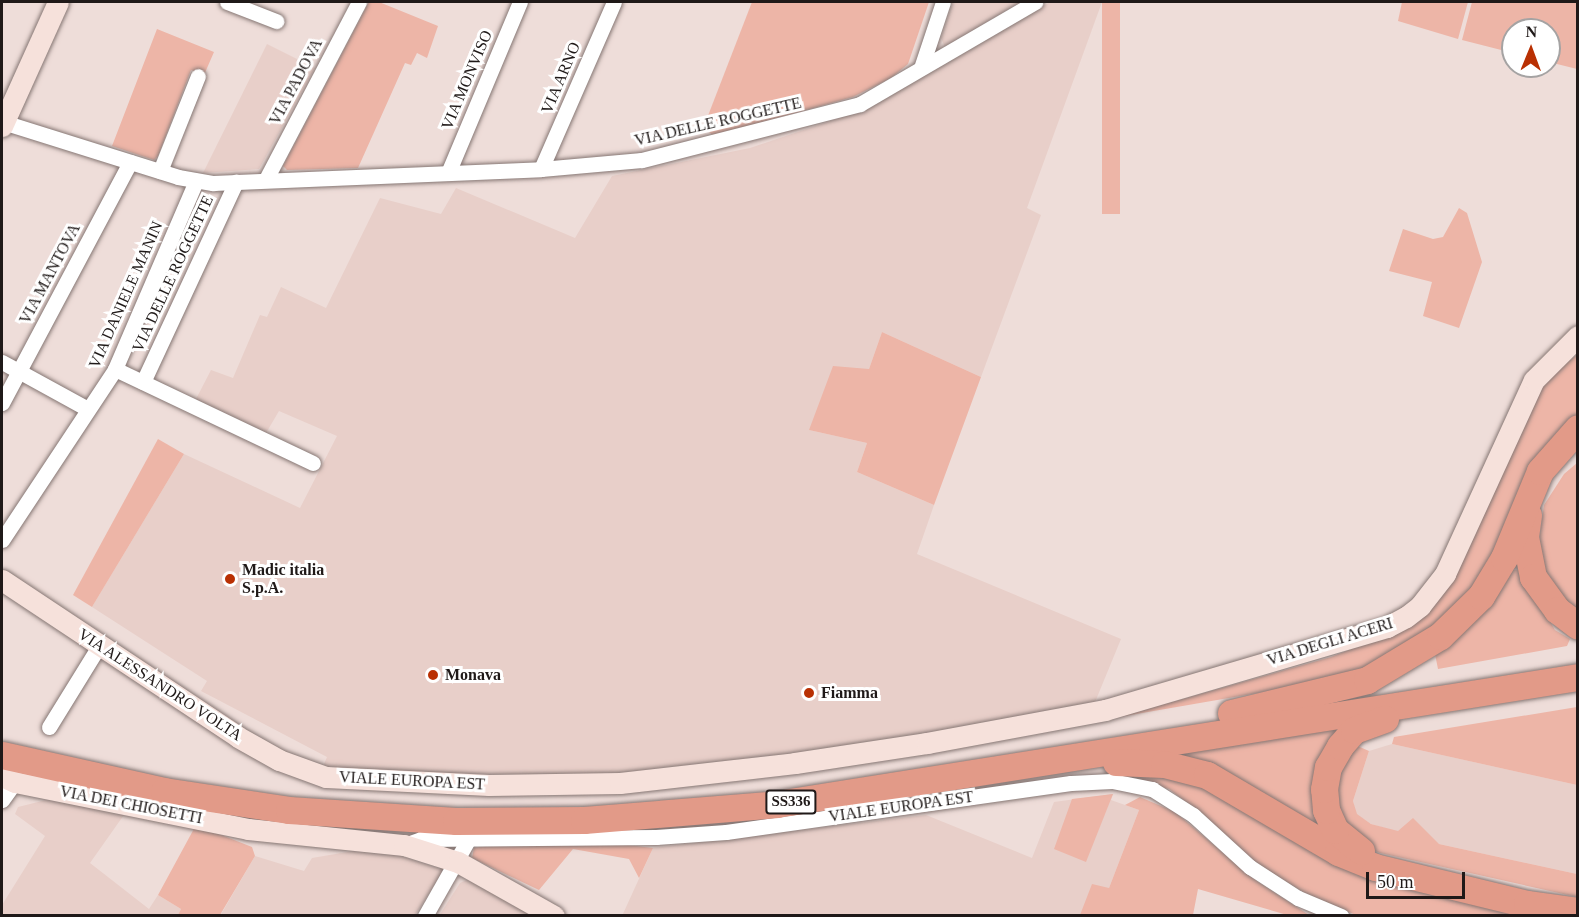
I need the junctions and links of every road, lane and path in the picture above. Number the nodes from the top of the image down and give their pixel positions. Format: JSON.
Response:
{"nodes":[{"id":1,"x":58,"y":2,"type":"edge"},
{"id":2,"x":227,"y":2,"type":"edge"},
{"id":3,"x":359,"y":2,"type":"edge"},
{"id":4,"x":520,"y":2,"type":"edge"},
{"id":5,"x":614,"y":2,"type":"edge"},
{"id":6,"x":943,"y":2,"type":"edge"},
{"id":7,"x":1035,"y":2,"type":"edge"},
{"id":8,"x":276,"y":21,"type":"dead end"},
{"id":9,"x":922,"y":65,"type":"junction"},
{"id":10,"x":198,"y":76,"type":"dead end"},
{"id":11,"x":2,"y":124,"type":"edge"},
{"id":12,"x":130,"y":162,"type":"junction"},
{"id":13,"x":541,"y":169,"type":"junction"},
{"id":14,"x":160,"y":171,"type":"junction"},
{"id":15,"x":448,"y":173,"type":"junction"},
{"id":16,"x":266,"y":179,"type":"junction"},
{"id":17,"x":196,"y":182,"type":"junction"},
{"id":18,"x":236,"y":182,"type":"junction"},
{"id":19,"x":1578,"y":336,"type":"edge"},
{"id":20,"x":2,"y":362,"type":"edge"},
{"id":21,"x":115,"y":369,"type":"junction"},
{"id":22,"x":19,"y":371,"type":"junction"},
{"id":23,"x":143,"y":382,"type":"junction"},
{"id":24,"x":2,"y":403,"type":"edge"},
{"id":25,"x":88,"y":410,"type":"junction"},
{"id":26,"x":1578,"y":428,"type":"edge"},
{"id":27,"x":1578,"y":448,"type":"edge"},
{"id":28,"x":313,"y":463,"type":"dead end"},
{"id":29,"x":2,"y":540,"type":"edge"},
{"id":30,"x":2,"y":580,"type":"edge"},
{"id":31,"x":1578,"y":626,"type":"edge"},
{"id":32,"x":99,"y":646,"type":"junction"},
{"id":33,"x":1578,"y":660,"type":"edge"},
{"id":34,"x":1578,"y":677,"type":"edge"},
{"id":35,"x":1545,"y":683,"type":"junction"},
{"id":36,"x":1105,"y":710,"type":"joint"},
{"id":37,"x":1231,"y":714,"type":"junction"},
{"id":38,"x":49,"y":727,"type":"dead end"},
{"id":39,"x":2,"y":738,"type":"edge"},
{"id":40,"x":2,"y":755,"type":"edge"},
{"id":41,"x":995,"y":769,"type":"junction"},
{"id":42,"x":326,"y":777,"type":"joint"},
{"id":43,"x":8,"y":779,"type":"edge"},
{"id":44,"x":2,"y":800,"type":"edge"},
{"id":45,"x":468,"y":840,"type":"junction"},
{"id":46,"x":404,"y":845,"type":"junction"},
{"id":47,"x":458,"y":862,"type":"junction"},
{"id":48,"x":1578,"y":903,"type":"edge"},
{"id":49,"x":1578,"y":911,"type":"edge"},
{"id":50,"x":1321,"y":912,"type":"edge"},
{"id":51,"x":425,"y":915,"type":"edge"},
{"id":52,"x":554,"y":915,"type":"edge"},
{"id":53,"x":1341,"y":915,"type":"edge"}],
"edges":[{"from":1,"to":11,"type":"street"},
{"from":2,"to":8,"type":"street"},
{"from":3,"to":16,"type":"street","name":"VIA PADOVA"},
{"from":4,"to":15,"type":"street","name":"VIA MONVISO"},
{"from":5,"to":13,"type":"street","name":"VIA ARNO"},
{"from":6,"to":9,"type":"street"},
{"from":7,"to":9,"type":"street","name":"VIA DELLE ROGGETTE"},
{"from":9,"to":13,"type":"street","name":"VIA DELLE ROGGETTE"},
{"from":10,"to":14,"type":"street"},
{"from":11,"to":12,"type":"street","name":"VIA DELLE ROGGETTE"},
{"from":12,"to":14,"type":"street","name":"VIA DELLE ROGGETTE"},
{"from":12,"to":22,"type":"street","name":"VIA MANTOVA"},
{"from":13,"to":15,"type":"street","name":"VIA DELLE ROGGETTE"},
{"from":14,"to":17,"type":"street","name":"VIA DELLE ROGGETTE"},
{"from":15,"to":16,"type":"street","name":"VIA DELLE ROGGETTE"},
{"from":16,"to":18,"type":"street","name":"VIA DELLE ROGGETTE"},
{"from":17,"to":18,"type":"street","name":"VIA DELLE ROGGETTE"},
{"from":17,"to":21,"type":"street","name":"VIA DANIELE MANIN"},
{"from":18,"to":23,"type":"street","name":"VIA DELLE ROGGETTE"},
{"from":19,"to":36,"type":"street","name":"VIA DEGLI ACERI"},
{"from":20,"to":22,"type":"street"},
{"from":21,"to":23,"type":"street"},
{"from":21,"to":25,"type":"street","name":"VIA DANIELE MANIN"},
{"from":22,"to":24,"type":"street","name":"VIA MANTOVA"},
{"from":22,"to":25,"type":"street"},
{"from":23,"to":28,"type":"street"},
{"from":25,"to":29,"type":"street","name":"VIA DANIELE MANIN"},
{"from":26,"to":37,"type":"highway"},
{"from":27,"to":31,"type":"highway"},
{"from":30,"to":32,"type":"street","name":"VIA ALESSANDRO VOLTA"},
{"from":32,"to":38,"type":"street"},
{"from":32,"to":42,"type":"street","name":"VIA ALESSANDRO VOLTA"},
{"from":33,"to":37,"type":"highway","number":"SS336"},
{"from":34,"to":35,"type":"highway","number":"SS336"},
{"from":35,"to":41,"type":"highway","number":"SS336"},
{"from":35,"to":48,"type":"highway"},
{"from":36,"to":42,"type":"street","name":"VIALE EUROPA EST"},
{"from":37,"to":39,"type":"highway","number":"SS336"},
{"from":40,"to":41,"type":"highway","number":"SS336"},
{"from":41,"to":49,"type":"highway"},
{"from":43,"to":44,"type":"street","name":"VIA DEI CHIOSETTI"},
{"from":43,"to":46,"type":"street","name":"VIA DEI CHIOSETTI"},
{"from":45,"to":46,"type":"street","name":"VIALE EUROPA EST"},
{"from":45,"to":47,"type":"street"},
{"from":45,"to":50,"type":"street","name":"VIALE EUROPA EST"},
{"from":46,"to":47,"type":"street"},
{"from":47,"to":51,"type":"street"},
{"from":47,"to":52,"type":"street"},
{"from":50,"to":53,"type":"street","name":"VIALE EUROPA EST"}]}
